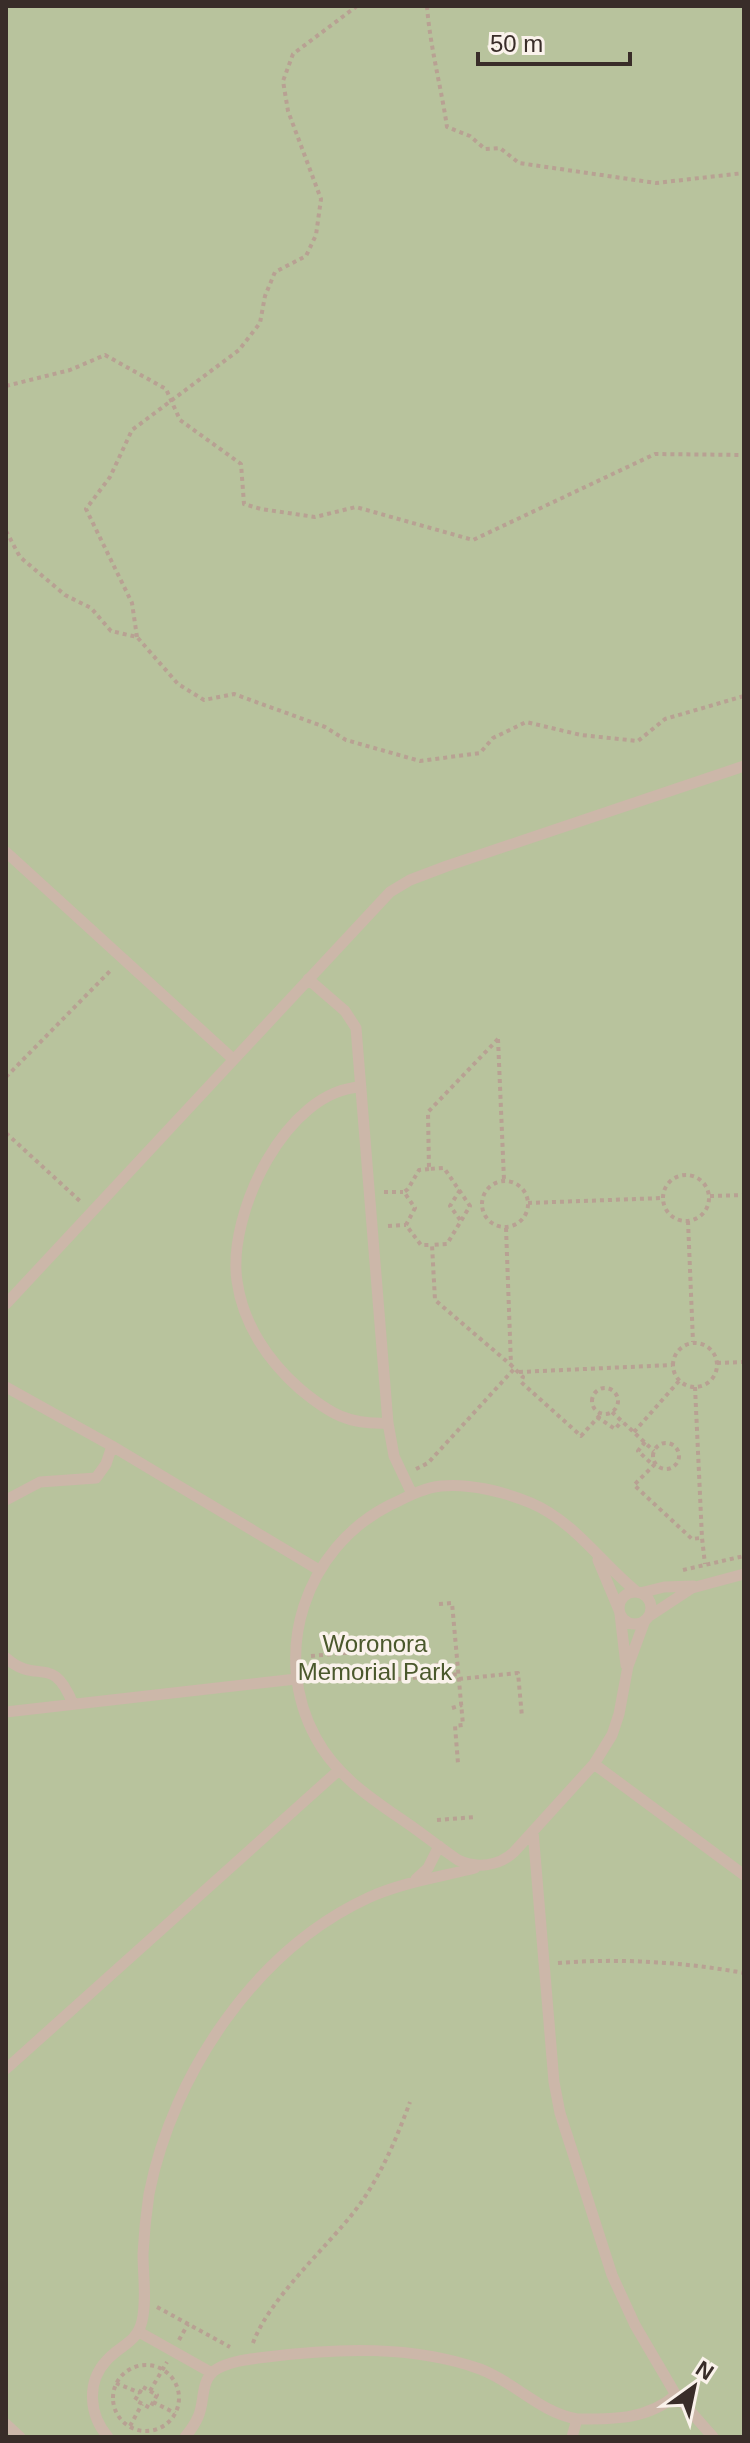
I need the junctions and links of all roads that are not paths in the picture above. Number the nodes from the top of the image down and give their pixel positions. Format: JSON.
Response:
{"nodes":[{"id":1,"x":744,"y":766,"type":"edge"},
{"id":2,"x":6,"y":852,"type":"edge"},
{"id":3,"x":308,"y":979,"type":"junction"},
{"id":4,"x":233,"y":1059,"type":"junction"},
{"id":5,"x":361,"y":1087,"type":"junction"},
{"id":6,"x":6,"y":1304,"type":"edge"},
{"id":7,"x":6,"y":1387,"type":"edge"},
{"id":8,"x":388,"y":1423,"type":"junction"},
{"id":9,"x":112,"y":1446,"type":"junction"},
{"id":10,"x":412,"y":1494,"type":"junction"},
{"id":11,"x":6,"y":1500,"type":"edge"},
{"id":12,"x":592,"y":1548,"type":"junction"},
{"id":13,"x":319,"y":1570,"type":"junction"},
{"id":14,"x":744,"y":1574,"type":"edge"},
{"id":15,"x":698,"y":1585,"type":"junction"},
{"id":16,"x":639,"y":1592,"type":"junction"},
{"id":17,"x":620,"y":1612,"type":"junction"},
{"id":18,"x":647,"y":1618,"type":"junction"},
{"id":19,"x":6,"y":1658,"type":"edge"},
{"id":20,"x":626,"y":1673,"type":"junction"},
{"id":21,"x":296,"y":1679,"type":"junction"},
{"id":22,"x":73,"y":1704,"type":"junction"},
{"id":23,"x":6,"y":1712,"type":"edge"},
{"id":24,"x":594,"y":1764,"type":"junction"},
{"id":25,"x":339,"y":1770,"type":"junction"},
{"id":26,"x":533,"y":1831,"type":"junction"},
{"id":27,"x":439,"y":1846,"type":"junction"},
{"id":28,"x":486,"y":1865,"type":"junction"},
{"id":29,"x":744,"y":1875,"type":"edge"},
{"id":30,"x":412,"y":1881,"type":"junction"},
{"id":31,"x":6,"y":2069,"type":"edge"},
{"id":32,"x":139,"y":2332,"type":"junction"},
{"id":33,"x":212,"y":2373,"type":"junction"},
{"id":34,"x":676,"y":2395,"type":"junction"},
{"id":35,"x":577,"y":2419,"type":"junction"},
{"id":36,"x":6,"y":2424,"type":"edge"},
{"id":37,"x":20,"y":2437,"type":"edge"},
{"id":38,"x":108,"y":2437,"type":"edge"},
{"id":39,"x":185,"y":2437,"type":"edge"},
{"id":40,"x":572,"y":2437,"type":"edge"},
{"id":41,"x":713,"y":2437,"type":"edge"}],
"edges":[{"from":1,"to":3,"type":"lane"},
{"from":2,"to":4,"type":"lane"},
{"from":3,"to":4,"type":"lane"},
{"from":3,"to":5,"type":"lane"},
{"from":4,"to":6,"type":"lane"},
{"from":5,"to":8,"type":"lane"},
{"from":5,"to":8,"type":"lane"},
{"from":7,"to":9,"type":"lane"},
{"from":8,"to":10,"type":"lane"},
{"from":9,"to":11,"type":"lane"},
{"from":9,"to":13,"type":"lane"},
{"from":10,"to":12,"type":"lane"},
{"from":10,"to":13,"type":"lane"},
{"from":12,"to":16,"type":"lane"},
{"from":12,"to":17,"type":"lane"},
{"from":13,"to":21,"type":"lane"},
{"from":14,"to":15,"type":"lane"},
{"from":15,"to":16,"type":"lane"},
{"from":15,"to":18,"type":"lane"},
{"from":16,"to":17,"type":"lane"},
{"from":16,"to":18,"type":"lane"},
{"from":17,"to":18,"type":"lane"},
{"from":17,"to":20,"type":"lane"},
{"from":18,"to":20,"type":"lane"},
{"from":19,"to":22,"type":"lane"},
{"from":20,"to":24,"type":"lane"},
{"from":21,"to":22,"type":"lane"},
{"from":21,"to":25,"type":"lane"},
{"from":22,"to":23,"type":"lane"},
{"from":24,"to":26,"type":"lane"},
{"from":24,"to":29,"type":"lane"},
{"from":25,"to":27,"type":"lane"},
{"from":25,"to":31,"type":"lane"},
{"from":26,"to":28,"type":"lane"},
{"from":26,"to":34,"type":"lane"},
{"from":27,"to":28,"type":"lane"},
{"from":27,"to":30,"type":"lane"},
{"from":28,"to":30,"type":"lane"},
{"from":30,"to":32,"type":"lane"},
{"from":32,"to":33,"type":"lane"},
{"from":32,"to":38,"type":"lane"},
{"from":33,"to":35,"type":"lane"},
{"from":33,"to":39,"type":"lane"},
{"from":34,"to":35,"type":"lane"},
{"from":34,"to":41,"type":"lane"},
{"from":35,"to":40,"type":"lane"},
{"from":36,"to":37,"type":"lane"}]}
